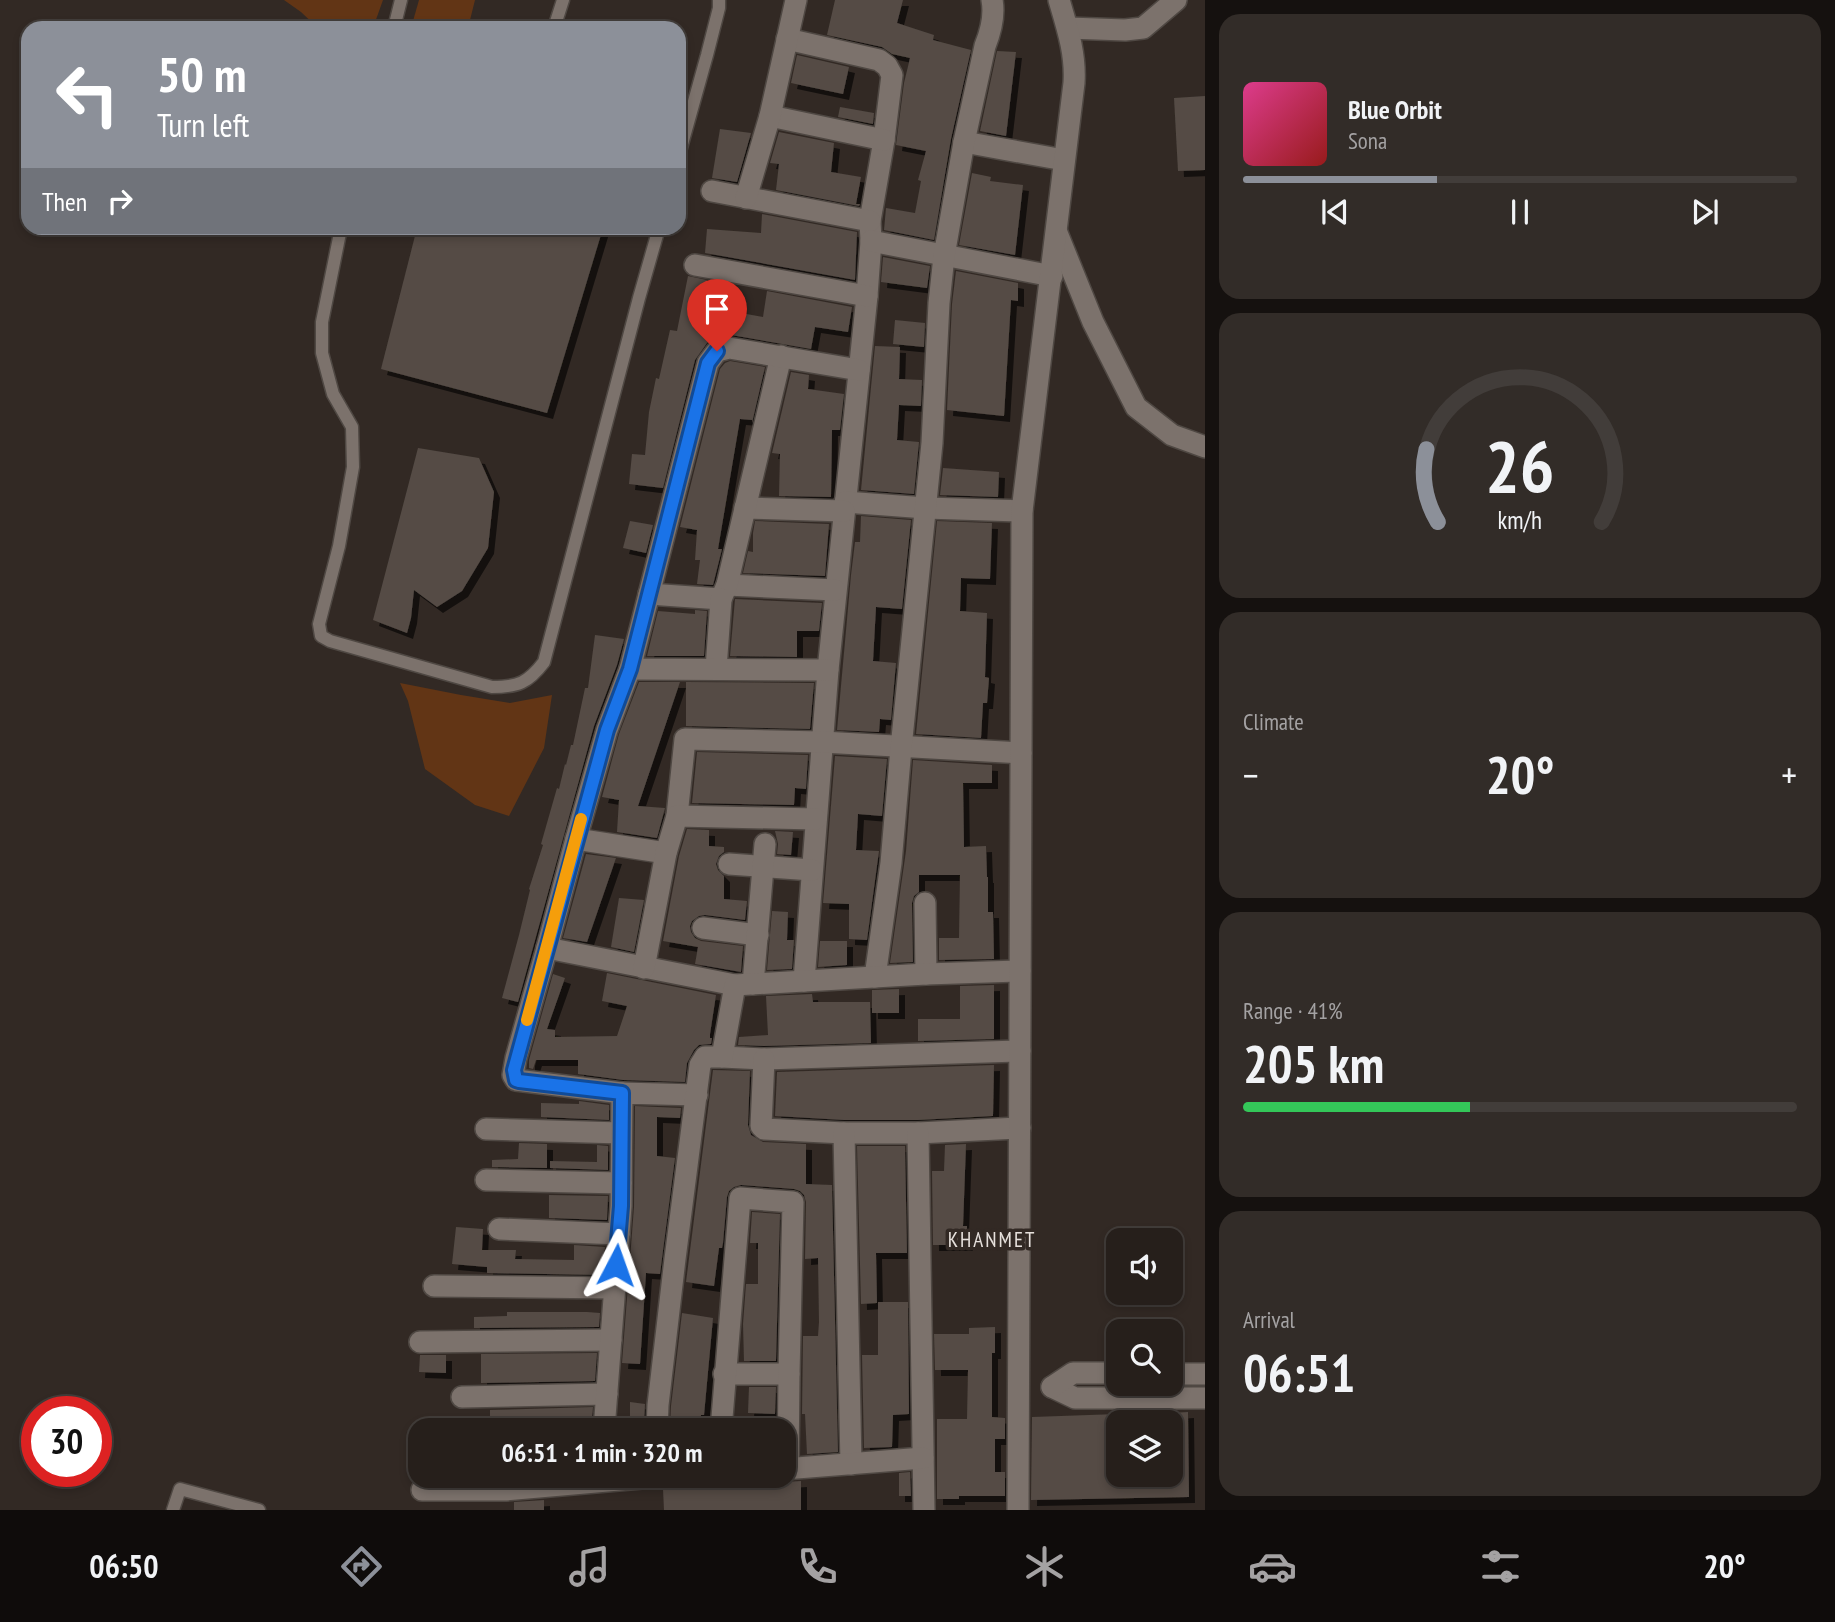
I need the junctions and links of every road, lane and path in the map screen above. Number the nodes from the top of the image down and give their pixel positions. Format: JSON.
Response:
{"nodes":[{"id":1,"x":401,"y":0,"type":"edge"},
{"id":2,"x":563,"y":0,"type":"edge"},
{"id":3,"x":719,"y":0,"type":"edge"},
{"id":4,"x":796,"y":0,"type":"edge"},
{"id":5,"x":992,"y":0,"type":"edge"},
{"id":6,"x":1059,"y":0,"type":"edge"},
{"id":7,"x":1176,"y":0,"type":"edge"},
{"id":8,"x":396,"y":21,"type":"edge"},
{"id":9,"x":556,"y":21,"type":"edge"},
{"id":10,"x":1068,"y":28,"type":"junction"},
{"id":11,"x":787,"y":38,"type":"junction"},
{"id":12,"x":770,"y":116,"type":"junction"},
{"id":13,"x":686,"y":130,"type":"edge"},
{"id":14,"x":884,"y":141,"type":"junction"},
{"id":15,"x":964,"y":142,"type":"junction"},
{"id":16,"x":1064,"y":160,"type":"junction"},
{"id":17,"x":712,"y":191,"type":"dead end"},
{"id":18,"x":746,"y":198,"type":"junction"},
{"id":19,"x":870,"y":231,"type":"junction"},
{"id":20,"x":1056,"y":231,"type":"junction"},
{"id":21,"x":340,"y":235,"type":"edge"},
{"id":22,"x":657,"y":235,"type":"edge"},
{"id":23,"x":944,"y":256,"type":"junction"},
{"id":24,"x":695,"y":265,"type":"dead end"},
{"id":25,"x":1052,"y":276,"type":"junction"},
{"id":26,"x":867,"y":296,"type":"junction"},
{"id":27,"x":781,"y":356,"type":"junction"},
{"id":28,"x":859,"y":370,"type":"junction"},
{"id":29,"x":1205,"y":447,"type":"edge"},
{"id":30,"x":844,"y":507,"type":"junction"},
{"id":31,"x":745,"y":508,"type":"junction"},
{"id":32,"x":926,"y":508,"type":"junction"},
{"id":33,"x":1022,"y":511,"type":"junction"},
{"id":34,"x":835,"y":590,"type":"junction"},
{"id":35,"x":724,"y":592,"type":"junction"},
{"id":36,"x":649,"y":594,"type":"junction"},
{"id":37,"x":716,"y":668,"type":"junction"},
{"id":38,"x":630,"y":669,"type":"junction"},
{"id":39,"x":828,"y":670,"type":"junction"},
{"id":40,"x":822,"y":742,"type":"junction"},
{"id":41,"x":901,"y":748,"type":"junction"},
{"id":42,"x":1021,"y":753,"type":"junction"},
{"id":43,"x":677,"y":816,"type":"junction"},
{"id":44,"x":816,"y":819,"type":"junction"},
{"id":45,"x":576,"y":839,"type":"junction"},
{"id":46,"x":765,"y":844,"type":"dead end"},
{"id":47,"x":666,"y":853,"type":"junction"},
{"id":48,"x":729,"y":864,"type":"dead end"},
{"id":49,"x":764,"y":867,"type":"junction"},
{"id":50,"x":812,"y":870,"type":"junction"},
{"id":51,"x":925,"y":903,"type":"dead end"},
{"id":52,"x":703,"y":928,"type":"dead end"},
{"id":53,"x":758,"y":935,"type":"junction"},
{"id":54,"x":547,"y":948,"type":"junction"},
{"id":55,"x":644,"y":968,"type":"junction"},
{"id":56,"x":1020,"y":971,"type":"junction"},
{"id":57,"x":926,"y":974,"type":"junction"},
{"id":58,"x":875,"y":977,"type":"junction"},
{"id":59,"x":804,"y":981,"type":"junction"},
{"id":60,"x":744,"y":985,"type":"junction"},
{"id":61,"x":1020,"y":1051,"type":"junction"},
{"id":62,"x":722,"y":1057,"type":"junction"},
{"id":63,"x":764,"y":1059,"type":"junction"},
{"id":64,"x":622,"y":1093,"type":"junction"},
{"id":65,"x":697,"y":1096,"type":"junction"},
{"id":66,"x":1020,"y":1128,"type":"junction"},
{"id":67,"x":486,"y":1129,"type":"dead end"},
{"id":68,"x":621,"y":1133,"type":"junction"},
{"id":69,"x":844,"y":1133,"type":"junction"},
{"id":70,"x":918,"y":1133,"type":"junction"},
{"id":71,"x":486,"y":1180,"type":"dead end"},
{"id":72,"x":621,"y":1183,"type":"junction"},
{"id":73,"x":499,"y":1229,"type":"dead end"},
{"id":74,"x":619,"y":1234,"type":"junction"},
{"id":75,"x":434,"y":1286,"type":"dead end"},
{"id":76,"x":615,"y":1288,"type":"junction"},
{"id":77,"x":611,"y":1340,"type":"junction"},
{"id":78,"x":420,"y":1342,"type":"dead end"},
{"id":79,"x":1106,"y":1373,"type":"edge"},
{"id":80,"x":724,"y":1374,"type":"junction"},
{"id":81,"x":789,"y":1374,"type":"junction"},
{"id":82,"x":1183,"y":1374,"type":"edge"},
{"id":83,"x":1205,"y":1374,"type":"edge"},
{"id":84,"x":1019,"y":1386,"type":"junction"},
{"id":85,"x":1052,"y":1387,"type":"junction"},
{"id":86,"x":607,"y":1394,"type":"junction"},
{"id":87,"x":462,"y":1397,"type":"dead end"},
{"id":88,"x":1205,"y":1398,"type":"edge"},
{"id":89,"x":605,"y":1418,"type":"edge"},
{"id":90,"x":657,"y":1418,"type":"edge"},
{"id":91,"x":722,"y":1418,"type":"edge"},
{"id":92,"x":788,"y":1418,"type":"edge"},
{"id":93,"x":923,"y":1458,"type":"junction"},
{"id":94,"x":851,"y":1464,"type":"junction"},
{"id":95,"x":796,"y":1468,"type":"edge"},
{"id":96,"x":558,"y":1488,"type":"edge"},
{"id":97,"x":422,"y":1490,"type":"dead end"},
{"id":98,"x":506,"y":1500,"type":"edge"},
{"id":99,"x":173,"y":1510,"type":"edge"},
{"id":100,"x":259,"y":1510,"type":"edge"},
{"id":101,"x":924,"y":1510,"type":"edge"},
{"id":102,"x":1018,"y":1510,"type":"edge"}],
"edges":[{"from":1,"to":8,"type":"lane"},
{"from":2,"to":9,"type":"lane"},
{"from":3,"to":13,"type":"lane"},
{"from":4,"to":11,"type":"street"},
{"from":5,"to":15,"type":"street"},
{"from":6,"to":10,"type":"street"},
{"from":7,"to":10,"type":"street"},
{"from":10,"to":16,"type":"street"},
{"from":11,"to":12,"type":"street"},
{"from":11,"to":14,"type":"street"},
{"from":12,"to":14,"type":"street"},
{"from":12,"to":18,"type":"street"},
{"from":14,"to":19,"type":"street"},
{"from":15,"to":16,"type":"street"},
{"from":15,"to":23,"type":"street"},
{"from":16,"to":20,"type":"street"},
{"from":17,"to":18,"type":"street"},
{"from":18,"to":19,"type":"street"},
{"from":19,"to":23,"type":"street"},
{"from":19,"to":26,"type":"street"},
{"from":20,"to":25,"type":"street"},
{"from":20,"to":29,"type":"street"},
{"from":21,"to":22,"type":"lane"},
{"from":23,"to":25,"type":"street"},
{"from":23,"to":32,"type":"street"},
{"from":24,"to":26,"type":"street"},
{"from":25,"to":33,"type":"street"},
{"from":26,"to":28,"type":"street"},
{"from":27,"to":28,"type":"street"},
{"from":27,"to":31,"type":"street"},
{"from":27,"to":36,"type":"street"},
{"from":28,"to":30,"type":"street"},
{"from":30,"to":31,"type":"street"},
{"from":30,"to":32,"type":"street"},
{"from":30,"to":34,"type":"street"},
{"from":31,"to":35,"type":"street"},
{"from":32,"to":33,"type":"street"},
{"from":32,"to":41,"type":"street"},
{"from":33,"to":42,"type":"street"},
{"from":34,"to":35,"type":"street"},
{"from":34,"to":39,"type":"street"},
{"from":35,"to":36,"type":"street"},
{"from":35,"to":37,"type":"street"},
{"from":36,"to":38,"type":"street"},
{"from":37,"to":38,"type":"street"},
{"from":37,"to":39,"type":"street"},
{"from":38,"to":45,"type":"street"},
{"from":39,"to":40,"type":"street"},
{"from":40,"to":41,"type":"street"},
{"from":40,"to":43,"type":"street"},
{"from":40,"to":44,"type":"street"},
{"from":41,"to":42,"type":"street"},
{"from":41,"to":58,"type":"street"},
{"from":42,"to":56,"type":"street"},
{"from":43,"to":44,"type":"street"},
{"from":43,"to":47,"type":"street"},
{"from":44,"to":50,"type":"street"},
{"from":45,"to":47,"type":"street"},
{"from":45,"to":54,"type":"street"},
{"from":46,"to":49,"type":"street"},
{"from":47,"to":55,"type":"street"},
{"from":48,"to":49,"type":"street"},
{"from":49,"to":50,"type":"street"},
{"from":49,"to":53,"type":"street"},
{"from":50,"to":59,"type":"street"},
{"from":51,"to":57,"type":"street"},
{"from":52,"to":53,"type":"street"},
{"from":53,"to":60,"type":"street"},
{"from":54,"to":55,"type":"street"},
{"from":54,"to":64,"type":"street"},
{"from":55,"to":60,"type":"street"},
{"from":56,"to":57,"type":"street"},
{"from":56,"to":61,"type":"street"},
{"from":57,"to":58,"type":"street"},
{"from":58,"to":59,"type":"street"},
{"from":59,"to":60,"type":"street"},
{"from":60,"to":62,"type":"street"},
{"from":61,"to":63,"type":"street"},
{"from":61,"to":66,"type":"street"},
{"from":62,"to":63,"type":"street"},
{"from":62,"to":65,"type":"street"},
{"from":63,"to":69,"type":"street"},
{"from":64,"to":65,"type":"street"},
{"from":64,"to":68,"type":"street"},
{"from":65,"to":90,"type":"street"},
{"from":66,"to":70,"type":"street"},
{"from":66,"to":84,"type":"street"},
{"from":67,"to":68,"type":"street"},
{"from":68,"to":72,"type":"street"},
{"from":69,"to":70,"type":"street"},
{"from":69,"to":94,"type":"street"},
{"from":70,"to":93,"type":"street"},
{"from":71,"to":72,"type":"street"},
{"from":72,"to":74,"type":"street"},
{"from":73,"to":74,"type":"street"},
{"from":74,"to":76,"type":"street"},
{"from":75,"to":76,"type":"street"},
{"from":76,"to":77,"type":"street"},
{"from":77,"to":78,"type":"street"},
{"from":77,"to":86,"type":"street"},
{"from":79,"to":85,"type":"street"},
{"from":80,"to":81,"type":"street"},
{"from":80,"to":81,"type":"street"},
{"from":80,"to":91,"type":"street"},
{"from":81,"to":92,"type":"street"},
{"from":82,"to":83,"type":"street"},
{"from":84,"to":85,"type":"street"},
{"from":84,"to":102,"type":"street"},
{"from":85,"to":88,"type":"street"},
{"from":86,"to":87,"type":"street"},
{"from":86,"to":89,"type":"street"},
{"from":93,"to":94,"type":"street"},
{"from":93,"to":101,"type":"street"},
{"from":94,"to":95,"type":"street"},
{"from":96,"to":98,"type":"street"},
{"from":97,"to":98,"type":"street"},
{"from":99,"to":100,"type":"lane"}]}
